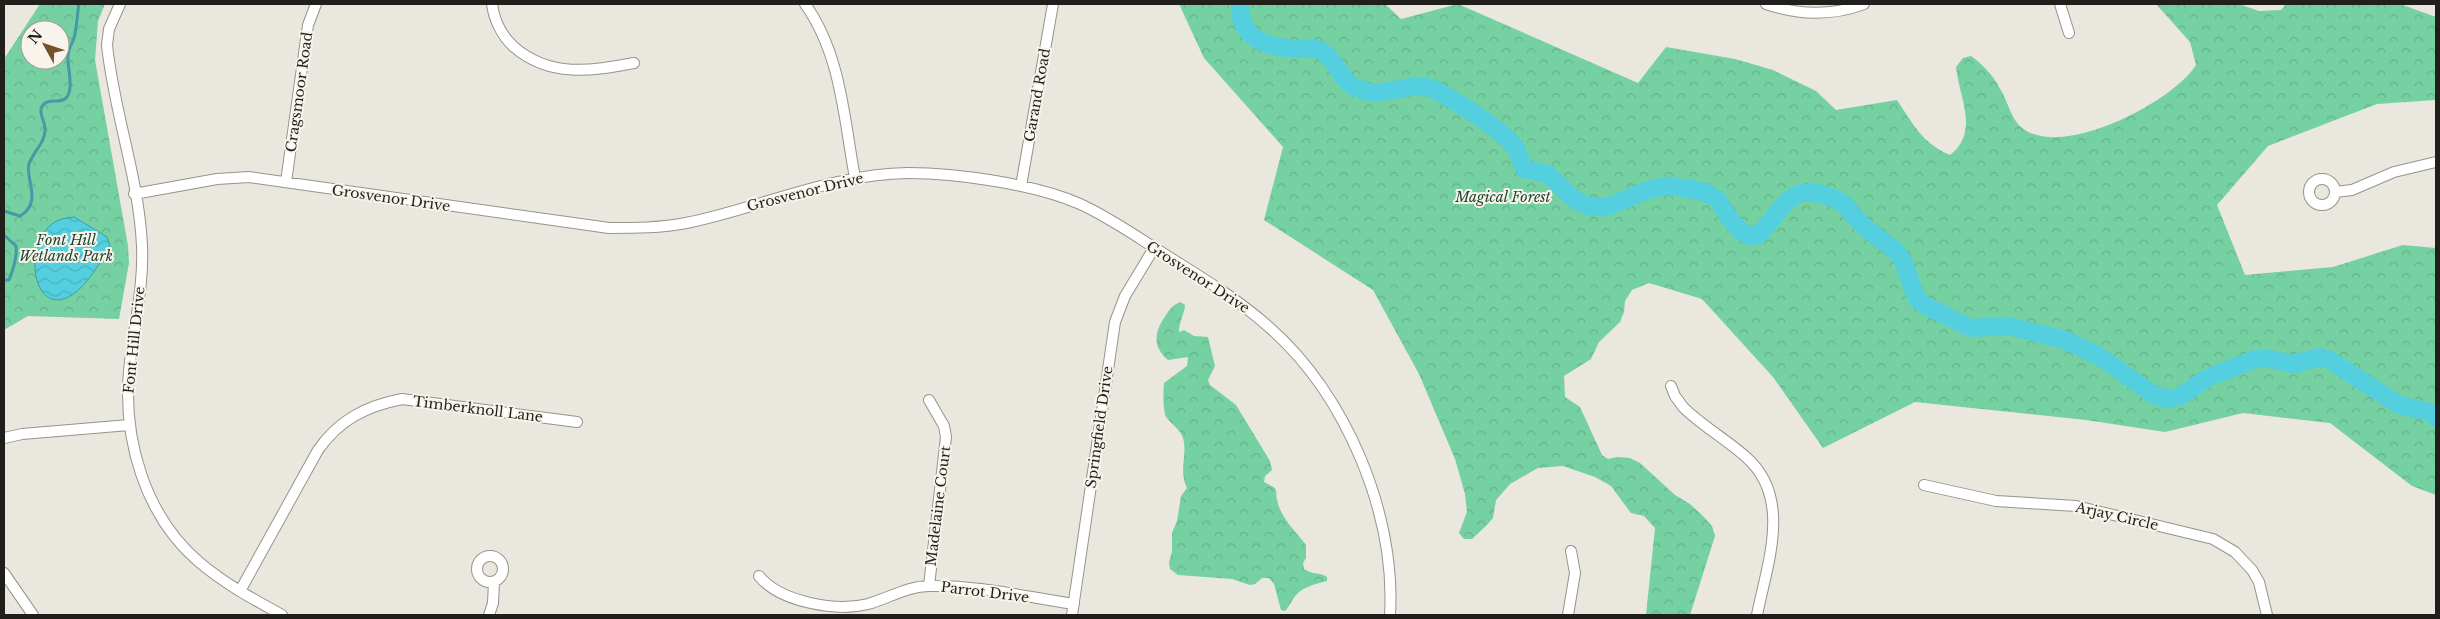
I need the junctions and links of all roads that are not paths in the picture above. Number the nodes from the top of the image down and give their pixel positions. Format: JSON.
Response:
{"nodes":[{"id":1,"x":120,"y":4,"type":"edge"},
{"id":2,"x":316,"y":4,"type":"edge"},
{"id":3,"x":492,"y":4,"type":"edge"},
{"id":4,"x":805,"y":4,"type":"edge"},
{"id":5,"x":1053,"y":4,"type":"edge"},
{"id":6,"x":1766,"y":4,"type":"edge"},
{"id":7,"x":1864,"y":4,"type":"edge"},
{"id":8,"x":2060,"y":4,"type":"edge"},
{"id":9,"x":2069,"y":34,"type":"dead end"},
{"id":10,"x":634,"y":63,"type":"dead end"},
{"id":11,"x":2436,"y":162,"type":"edge"},
{"id":12,"x":855,"y":178,"type":"junction"},
{"id":13,"x":286,"y":182,"type":"junction"},
{"id":14,"x":1021,"y":186,"type":"junction"},
{"id":15,"x":2335,"y":192,"type":"dead end"},
{"id":16,"x":134,"y":194,"type":"junction"},
{"id":17,"x":1154,"y":248,"type":"junction"},
{"id":18,"x":1671,"y":386,"type":"dead end"},
{"id":19,"x":929,"y":400,"type":"dead end"},
{"id":20,"x":577,"y":422,"type":"dead end"},
{"id":21,"x":128,"y":425,"type":"junction"},
{"id":22,"x":4,"y":438,"type":"edge"},
{"id":23,"x":1924,"y":485,"type":"dead end"},
{"id":24,"x":1571,"y":551,"type":"dead end"},
{"id":25,"x":4,"y":573,"type":"edge"},
{"id":26,"x":758,"y":576,"type":"dead end"},
{"id":27,"x":494,"y":582,"type":"dead end"},
{"id":28,"x":929,"y":586,"type":"junction"},
{"id":29,"x":240,"y":591,"type":"junction"},
{"id":30,"x":1074,"y":604,"type":"junction"},
{"id":31,"x":33,"y":615,"type":"edge"},
{"id":32,"x":282,"y":615,"type":"edge"},
{"id":33,"x":489,"y":615,"type":"edge"},
{"id":34,"x":1072,"y":615,"type":"edge"},
{"id":35,"x":1390,"y":615,"type":"edge"},
{"id":36,"x":1568,"y":615,"type":"edge"},
{"id":37,"x":1756,"y":615,"type":"edge"},
{"id":38,"x":2267,"y":615,"type":"edge"}],
"edges":[{"from":1,"to":16,"type":"street","name":"Font Hill Drive"},
{"from":2,"to":13,"type":"street","name":"Cragsmoor Road"},
{"from":3,"to":10,"type":"street"},
{"from":4,"to":12,"type":"street"},
{"from":5,"to":14,"type":"street","name":"Garand Road"},
{"from":6,"to":7,"type":"street"},
{"from":8,"to":9,"type":"street"},
{"from":11,"to":15,"type":"street"},
{"from":12,"to":13,"type":"street","name":"Grosvenor Drive"},
{"from":12,"to":14,"type":"street","name":"Grosvenor Drive"},
{"from":13,"to":16,"type":"street","name":"Grosvenor Drive"},
{"from":14,"to":17,"type":"street","name":"Grosvenor Drive"},
{"from":16,"to":21,"type":"street","name":"Font Hill Drive"},
{"from":17,"to":30,"type":"street","name":"Springfield Drive"},
{"from":17,"to":35,"type":"street","name":"Grosvenor Drive"},
{"from":18,"to":37,"type":"street"},
{"from":19,"to":28,"type":"street","name":"Madelaine Court"},
{"from":20,"to":29,"type":"street","name":"Timberknoll Lane"},
{"from":21,"to":22,"type":"street"},
{"from":21,"to":29,"type":"street","name":"Font Hill Drive"},
{"from":23,"to":38,"type":"street","name":"Arjay Circle"},
{"from":24,"to":36,"type":"street"},
{"from":25,"to":31,"type":"street"},
{"from":26,"to":28,"type":"street","name":"Parrot Drive"},
{"from":27,"to":33,"type":"street"},
{"from":28,"to":30,"type":"street","name":"Parrot Drive"},
{"from":29,"to":32,"type":"street","name":"Font Hill Drive"},
{"from":30,"to":34,"type":"street","name":"Springfield Drive"}]}
